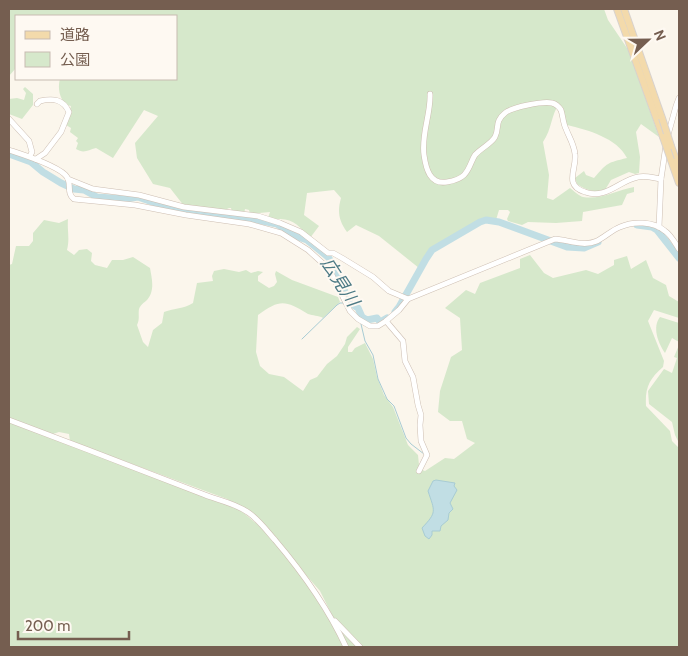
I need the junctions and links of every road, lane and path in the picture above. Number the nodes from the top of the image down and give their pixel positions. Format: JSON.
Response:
{"nodes":[{"id":1,"x":617,"y":9,"type":"edge"},
{"id":2,"x":624,"y":9,"type":"edge"},
{"id":3,"x":430,"y":94,"type":"dead end"},
{"id":4,"x":679,"y":98,"type":"edge"},
{"id":5,"x":38,"y":104,"type":"dead end"},
{"id":6,"x":9,"y":119,"type":"edge"},
{"id":7,"x":9,"y":150,"type":"edge"},
{"id":8,"x":30,"y":156,"type":"junction"},
{"id":9,"x":36,"y":159,"type":"junction"},
{"id":10,"x":679,"y":168,"type":"edge"},
{"id":11,"x":661,"y":179,"type":"junction"},
{"id":12,"x":68,"y":180,"type":"junction"},
{"id":13,"x":679,"y":183,"type":"edge"},
{"id":14,"x":658,"y":227,"type":"junction"},
{"id":15,"x":679,"y":249,"type":"edge"},
{"id":16,"x":327,"y":253,"type":"junction"},
{"id":17,"x":321,"y":259,"type":"junction"},
{"id":18,"x":405,"y":298,"type":"junction"},
{"id":19,"x":386,"y":321,"type":"junction"},
{"id":20,"x":9,"y":420,"type":"edge"},
{"id":21,"x":419,"y":471,"type":"dead end"},
{"id":22,"x":331,"y":617,"type":"junction"},
{"id":23,"x":346,"y":647,"type":"edge"},
{"id":24,"x":360,"y":647,"type":"edge"}],
"edges":[{"from":1,"to":13,"type":"main road","bridge":true},
{"from":2,"to":10,"type":"main road","bridge":true},
{"from":3,"to":11,"type":"street"},
{"from":4,"to":11,"type":"street"},
{"from":5,"to":9,"type":"street"},
{"from":6,"to":8,"type":"street"},
{"from":7,"to":8,"type":"street"},
{"from":8,"to":9,"type":"street"},
{"from":9,"to":12,"type":"street"},
{"from":11,"to":14,"type":"street"},
{"from":12,"to":16,"type":"street"},
{"from":12,"to":17,"type":"street"},
{"from":14,"to":15,"type":"street"},
{"from":14,"to":18,"type":"street"},
{"from":16,"to":17,"type":"street"},
{"from":16,"to":18,"type":"street"},
{"from":17,"to":19,"type":"street"},
{"from":18,"to":19,"type":"street"},
{"from":19,"to":21,"type":"street"},
{"from":20,"to":22,"type":"street"},
{"from":22,"to":23,"type":"street"},
{"from":22,"to":24,"type":"street"}]}
